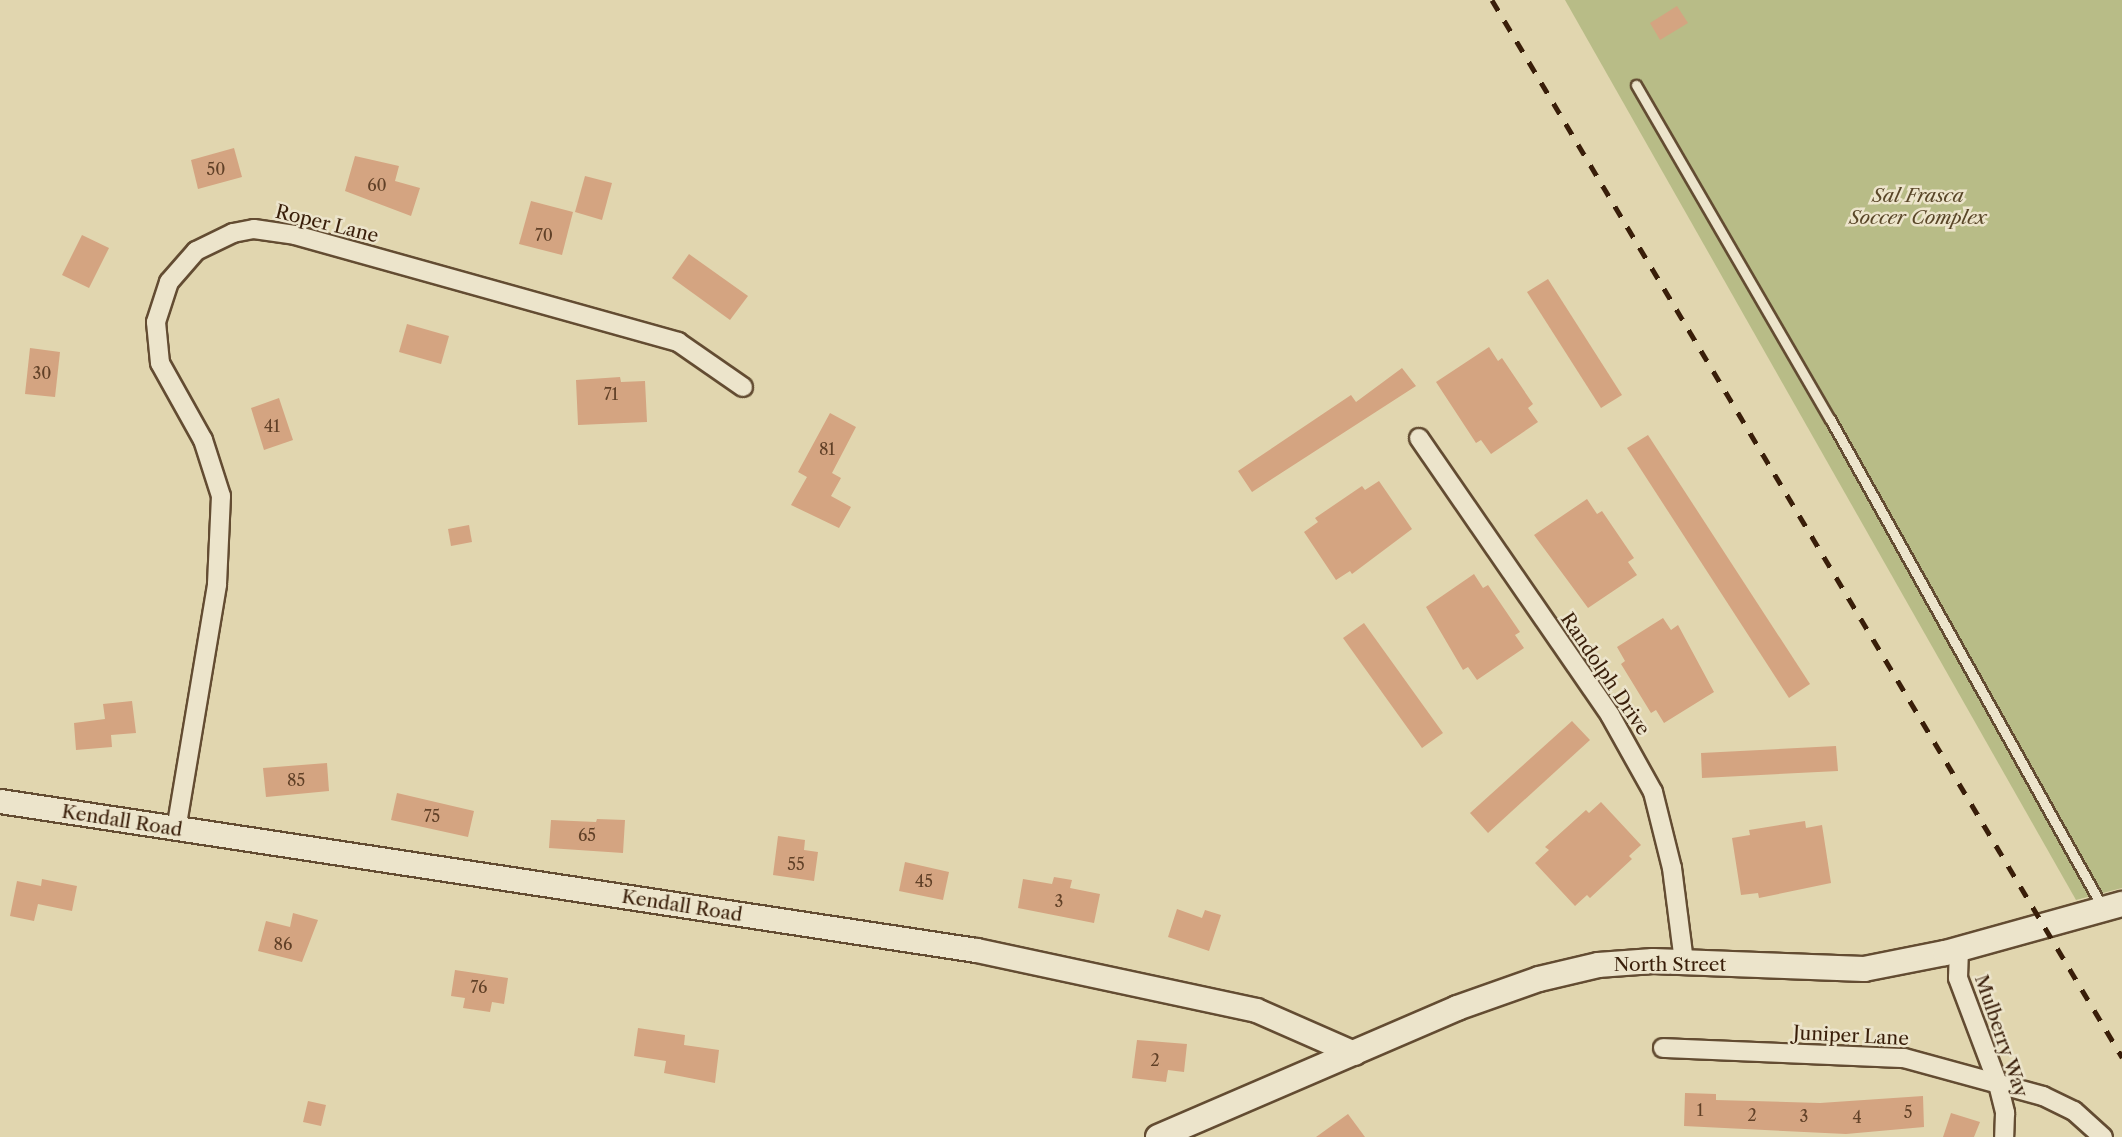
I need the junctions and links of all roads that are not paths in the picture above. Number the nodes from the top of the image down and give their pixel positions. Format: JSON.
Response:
{"nodes":[{"id":1,"x":1636,"y":85,"type":"dead end"},
{"id":2,"x":743,"y":387,"type":"dead end"},
{"id":3,"x":1419,"y":439,"type":"dead end"},
{"id":4,"x":0,"y":801,"type":"edge"},
{"id":5,"x":176,"y":830,"type":"junction"},
{"id":6,"x":2113,"y":906,"type":"edge"},
{"id":7,"x":1959,"y":949,"type":"junction"},
{"id":8,"x":1684,"y":962,"type":"junction"},
{"id":9,"x":1663,"y":1048,"type":"dead end"},
{"id":10,"x":1354,"y":1053,"type":"junction"},
{"id":11,"x":1998,"y":1084,"type":"junction"},
{"id":12,"x":1158,"y":1137,"type":"edge"},
{"id":13,"x":2004,"y":1137,"type":"edge"},
{"id":14,"x":2103,"y":1137,"type":"edge"}],
"edges":[{"from":1,"to":6,"type":"lane"},
{"from":2,"to":5,"type":"street","name":"Roper Lane"},
{"from":3,"to":8,"type":"street","name":"Randolph Drive"},
{"from":4,"to":5,"type":"street","name":"Kendall Road"},
{"from":5,"to":10,"type":"street","name":"Kendall Road"},
{"from":6,"to":7,"type":"main road","name":"North Street"},
{"from":7,"to":8,"type":"main road","name":"North Street"},
{"from":7,"to":11,"type":"street","name":"Mulberry Way"},
{"from":8,"to":10,"type":"main road","name":"North Street"},
{"from":9,"to":11,"type":"street","name":"Juniper Lane"},
{"from":10,"to":12,"type":"main road","name":"North Street"},
{"from":11,"to":13,"type":"street","name":"Mulberry Way"},
{"from":11,"to":14,"type":"street","name":"Juniper Lane"}]}
